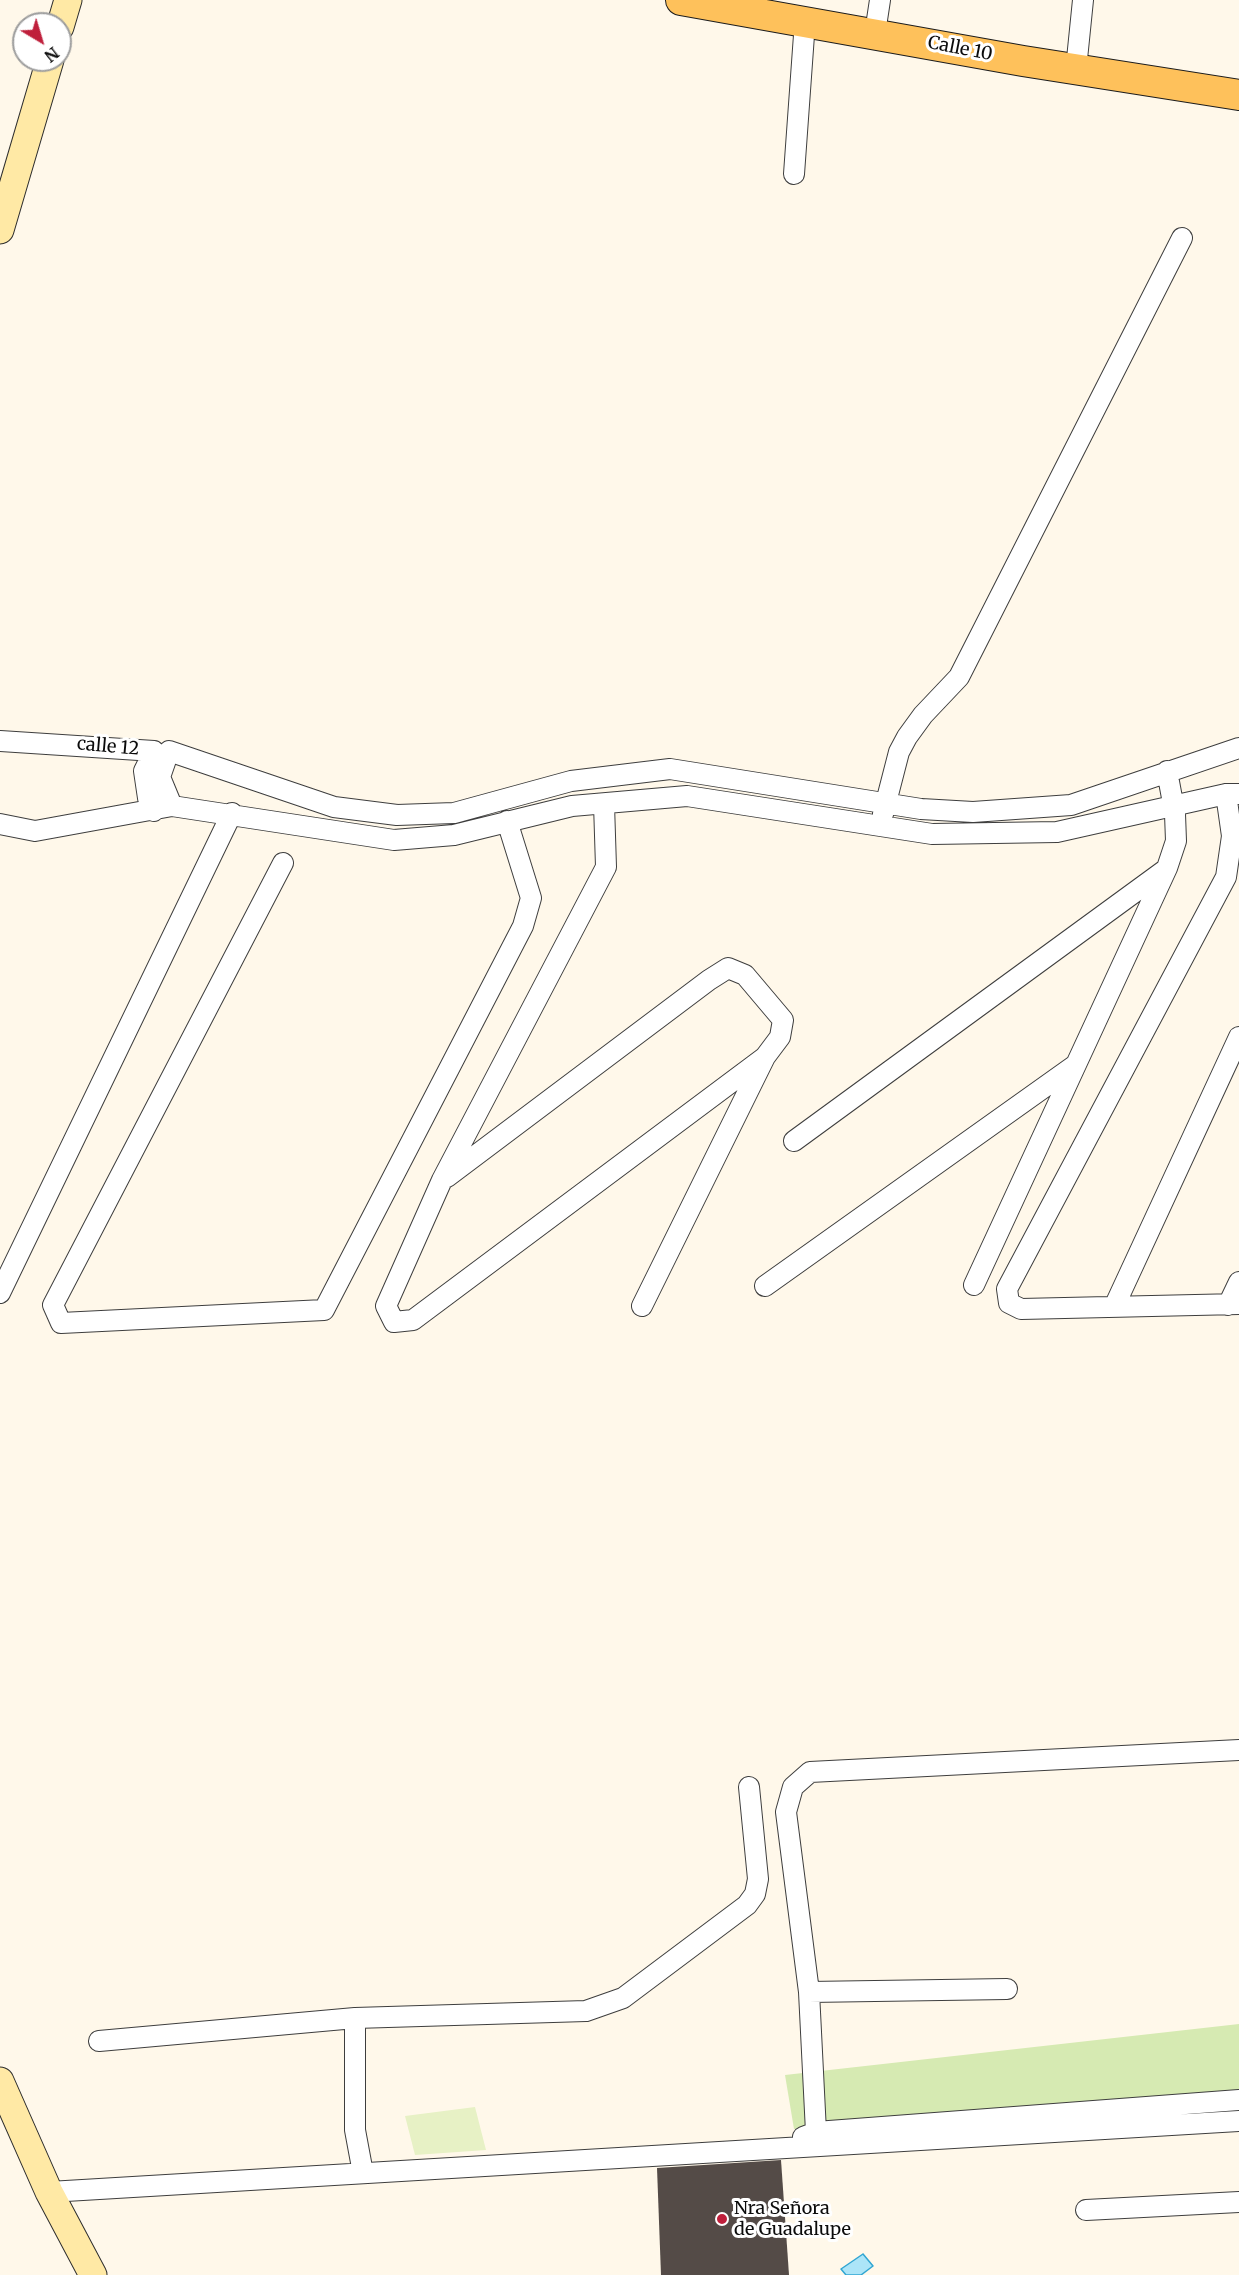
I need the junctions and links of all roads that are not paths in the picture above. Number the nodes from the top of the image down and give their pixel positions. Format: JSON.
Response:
{"nodes":[{"id":1,"x":681,"y":0,"type":"edge"},
{"id":2,"x":880,"y":0,"type":"edge"},
{"id":3,"x":1083,"y":0,"type":"edge"},
{"id":4,"x":805,"y":21,"type":"junction"},
{"id":5,"x":875,"y":33,"type":"junction"},
{"id":6,"x":1077,"y":69,"type":"junction"},
{"id":7,"x":46,"y":72,"type":"edge"},
{"id":8,"x":1239,"y":95,"type":"edge"},
{"id":9,"x":794,"y":174,"type":"dead end"},
{"id":10,"x":0,"y":230,"type":"edge"},
{"id":11,"x":1182,"y":238,"type":"dead end"},
{"id":12,"x":0,"y":741,"type":"edge"},
{"id":13,"x":1239,"y":748,"type":"edge"},
{"id":14,"x":1167,"y":771,"type":"junction"},
{"id":15,"x":571,"y":781,"type":"junction"},
{"id":16,"x":1233,"y":794,"type":"edge"},
{"id":17,"x":885,"y":803,"type":"junction"},
{"id":18,"x":604,"y":804,"type":"junction"},
{"id":19,"x":572,"y":806,"type":"junction"},
{"id":20,"x":1174,"y":806,"type":"junction"},
{"id":21,"x":163,"y":809,"type":"junction"},
{"id":22,"x":232,"y":813,"type":"junction"},
{"id":23,"x":454,"y":813,"type":"junction"},
{"id":24,"x":507,"y":821,"type":"junction"},
{"id":25,"x":0,"y":824,"type":"edge"},
{"id":26,"x":881,"y":828,"type":"junction"},
{"id":27,"x":454,"y":835,"type":"junction"},
{"id":28,"x":283,"y":863,"type":"dead end"},
{"id":29,"x":1167,"y":868,"type":"junction"},
{"id":30,"x":1239,"y":1037,"type":"edge"},
{"id":31,"x":765,"y":1057,"type":"junction"},
{"id":32,"x":1076,"y":1064,"type":"junction"},
{"id":33,"x":794,"y":1141,"type":"dead end"},
{"id":34,"x":442,"y":1180,"type":"junction"},
{"id":35,"x":1239,"y":1282,"type":"edge"},
{"id":36,"x":974,"y":1285,"type":"dead end"},
{"id":37,"x":765,"y":1286,"type":"dead end"},
{"id":38,"x":0,"y":1293,"type":"edge"},
{"id":39,"x":1233,"y":1305,"type":"edge"},
{"id":40,"x":642,"y":1306,"type":"dead end"},
{"id":41,"x":1114,"y":1307,"type":"junction"},
{"id":42,"x":1239,"y":1750,"type":"edge"},
{"id":43,"x":749,"y":1787,"type":"dead end"},
{"id":44,"x":1007,"y":1989,"type":"dead end"},
{"id":45,"x":809,"y":1992,"type":"junction"},
{"id":46,"x":355,"y":2018,"type":"junction"},
{"id":47,"x":99,"y":2041,"type":"dead end"},
{"id":48,"x":0,"y":2081,"type":"edge"},
{"id":49,"x":1239,"y":2100,"type":"edge"},
{"id":50,"x":1239,"y":2121,"type":"edge"},
{"id":51,"x":816,"y":2132,"type":"junction"},
{"id":52,"x":782,"y":2147,"type":"junction"},
{"id":53,"x":363,"y":2173,"type":"junction"},
{"id":54,"x":49,"y":2192,"type":"junction"},
{"id":55,"x":1239,"y":2202,"type":"edge"},
{"id":56,"x":1086,"y":2210,"type":"dead end"},
{"id":57,"x":93,"y":2275,"type":"edge"}],
"edges":[{"from":1,"to":4,"type":"main road","name":"Calle 10"},
{"from":2,"to":5,"type":"street"},
{"from":3,"to":6,"type":"street"},
{"from":4,"to":5,"type":"main road","name":"Calle 10"},
{"from":4,"to":9,"type":"street"},
{"from":5,"to":6,"type":"main road","name":"Calle 10"},
{"from":6,"to":8,"type":"main road","name":"Calle 10"},
{"from":7,"to":10,"type":"street"},
{"from":11,"to":17,"type":"street"},
{"from":12,"to":21,"type":"street","name":"calle 12"},
{"from":13,"to":14,"type":"street"},
{"from":14,"to":17,"type":"street"},
{"from":14,"to":20,"type":"street"},
{"from":15,"to":17,"type":"street"},
{"from":15,"to":19,"type":"street"},
{"from":15,"to":23,"type":"street"},
{"from":16,"to":20,"type":"street"},
{"from":16,"to":41,"type":"street"},
{"from":17,"to":26,"type":"street"},
{"from":18,"to":19,"type":"street"},
{"from":18,"to":26,"type":"street"},
{"from":18,"to":34,"type":"street"},
{"from":19,"to":24,"type":"street"},
{"from":20,"to":26,"type":"street"},
{"from":20,"to":29,"type":"street"},
{"from":21,"to":22,"type":"street"},
{"from":21,"to":23,"type":"street"},
{"from":21,"to":25,"type":"street"},
{"from":22,"to":27,"type":"street"},
{"from":22,"to":38,"type":"street"},
{"from":23,"to":27,"type":"street"},
{"from":24,"to":27,"type":"street"},
{"from":24,"to":28,"type":"street"},
{"from":29,"to":32,"type":"street"},
{"from":29,"to":33,"type":"street"},
{"from":30,"to":41,"type":"street"},
{"from":31,"to":34,"type":"street"},
{"from":31,"to":34,"type":"street"},
{"from":31,"to":40,"type":"street"},
{"from":32,"to":36,"type":"street"},
{"from":32,"to":37,"type":"street"},
{"from":35,"to":39,"type":"street"},
{"from":39,"to":41,"type":"street"},
{"from":42,"to":45,"type":"street"},
{"from":43,"to":46,"type":"street"},
{"from":44,"to":45,"type":"street"},
{"from":45,"to":51,"type":"street"},
{"from":46,"to":47,"type":"street"},
{"from":46,"to":53,"type":"street"},
{"from":48,"to":54,"type":"street"},
{"from":49,"to":51,"type":"street"},
{"from":50,"to":52,"type":"street"},
{"from":51,"to":52,"type":"street"},
{"from":52,"to":53,"type":"street"},
{"from":53,"to":54,"type":"street"},
{"from":54,"to":57,"type":"street"},
{"from":55,"to":56,"type":"street"}]}
